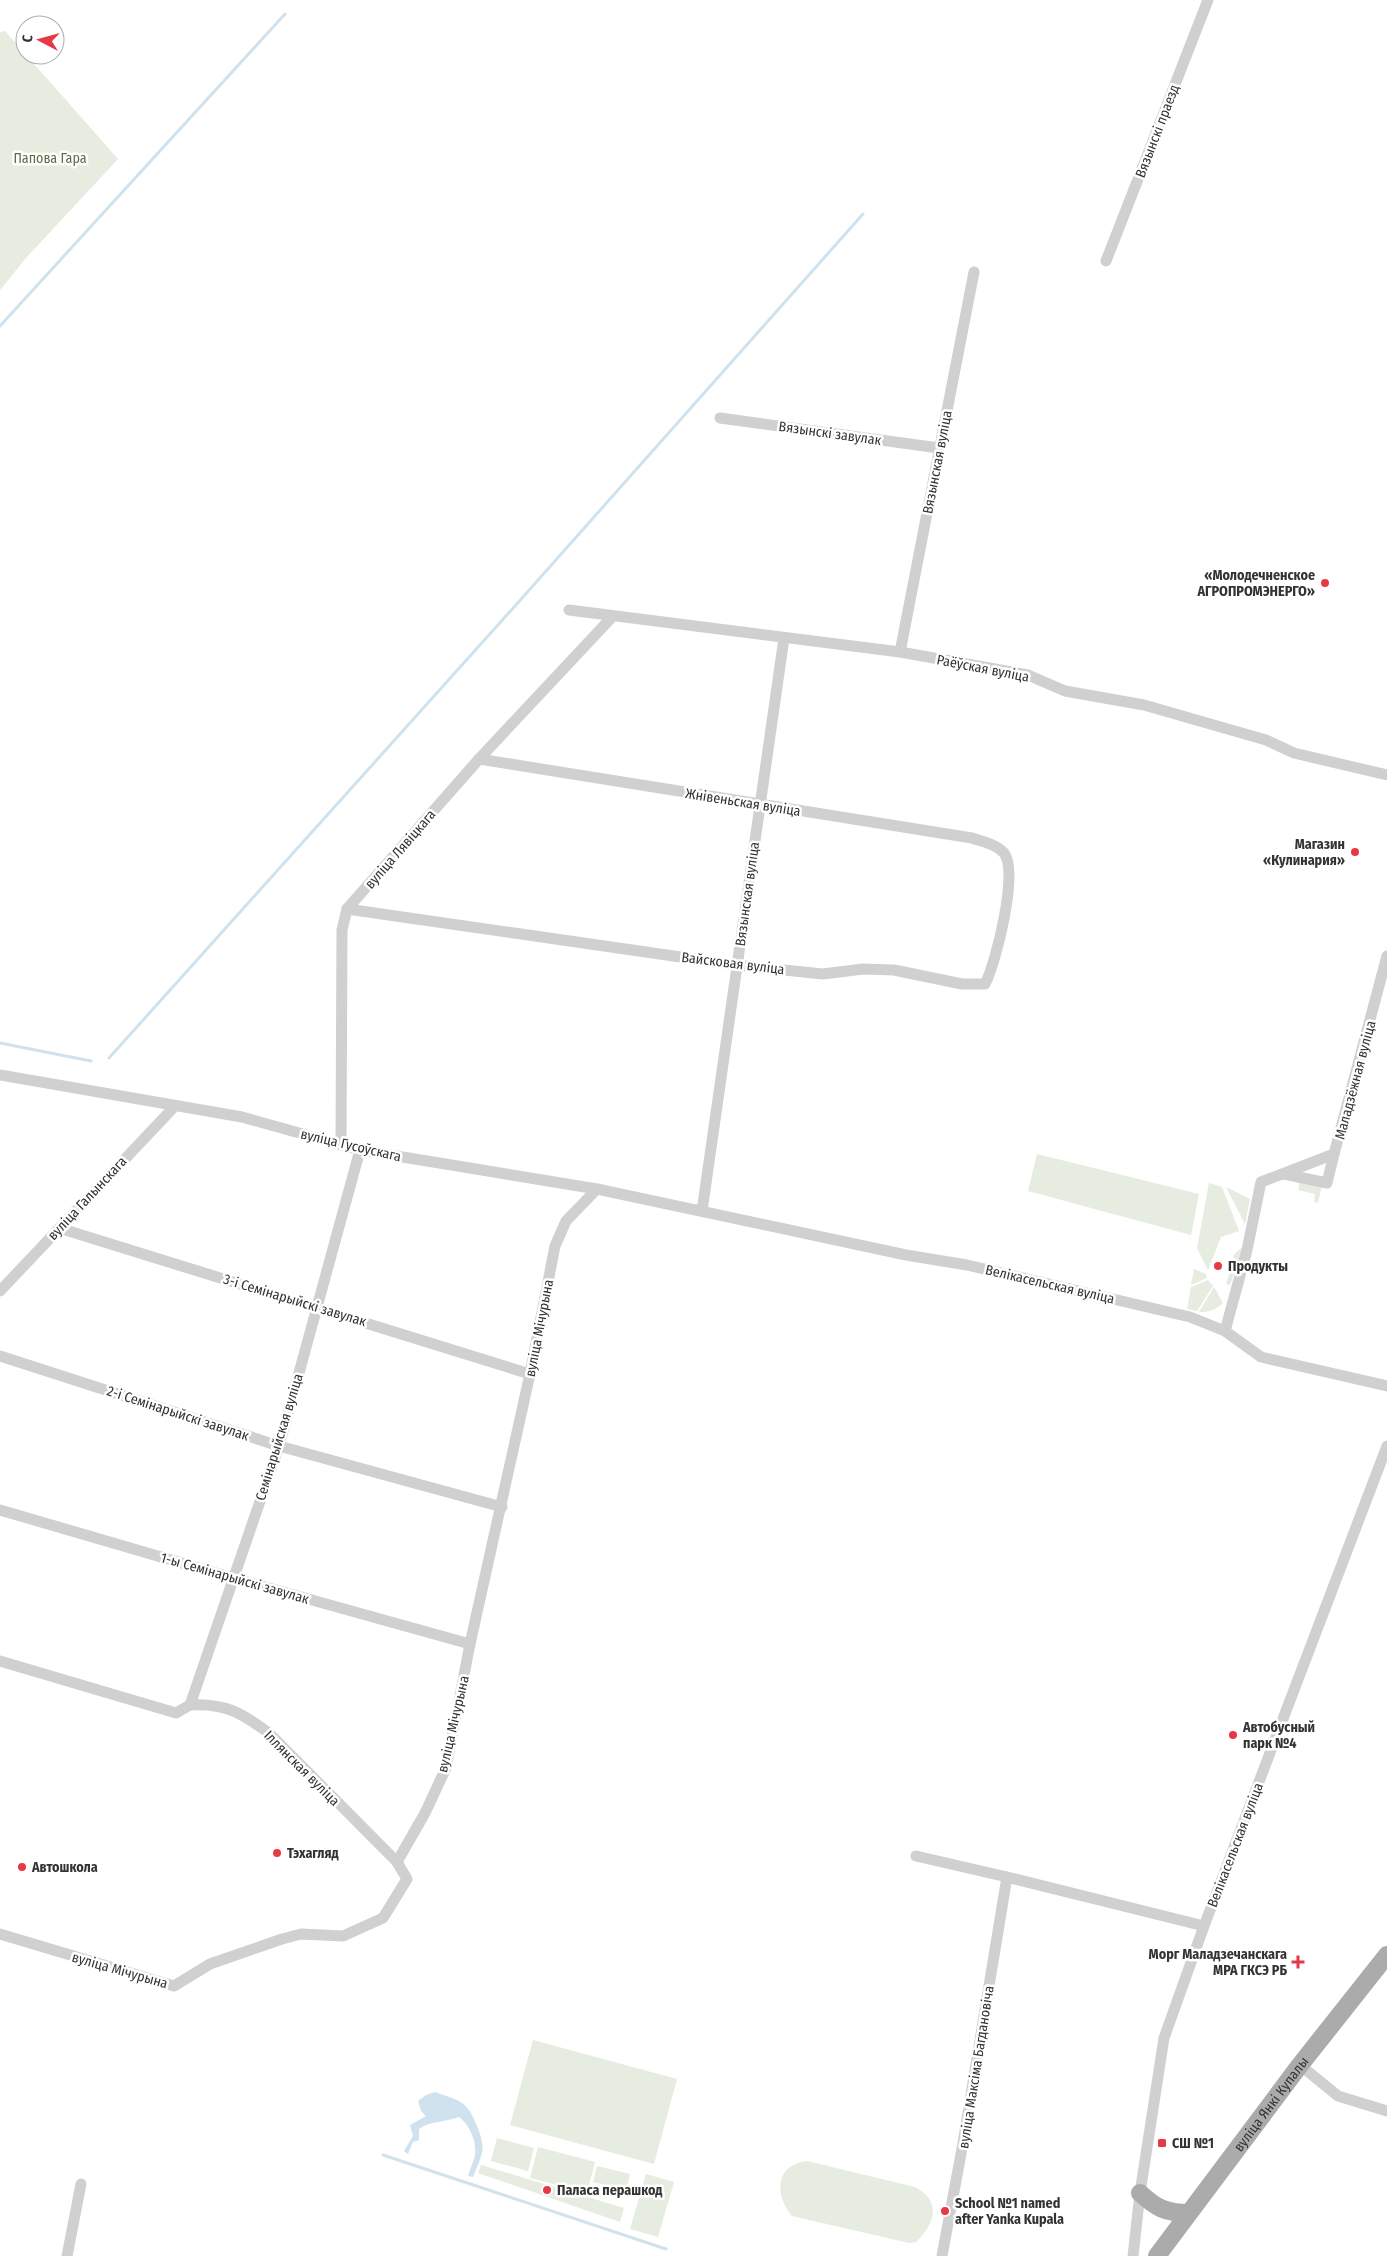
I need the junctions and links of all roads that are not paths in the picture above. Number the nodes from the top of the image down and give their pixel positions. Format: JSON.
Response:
{"nodes":[{"id":1,"x":1208,"y":0,"type":"edge"},
{"id":2,"x":1106,"y":261,"type":"dead end"},
{"id":3,"x":974,"y":272,"type":"dead end"},
{"id":4,"x":720,"y":418,"type":"dead end"},
{"id":5,"x":939,"y":448,"type":"junction"},
{"id":6,"x":569,"y":610,"type":"dead end"},
{"id":7,"x":613,"y":616,"type":"junction"},
{"id":8,"x":784,"y":638,"type":"junction"},
{"id":9,"x":900,"y":652,"type":"junction"},
{"id":10,"x":479,"y":759,"type":"junction"},
{"id":11,"x":1387,"y":775,"type":"edge"},
{"id":12,"x":759,"y":805,"type":"junction"},
{"id":13,"x":1004,"y":853,"type":"joint"},
{"id":14,"x":347,"y":909,"type":"junction"},
{"id":15,"x":1387,"y":956,"type":"edge"},
{"id":16,"x":736,"y":965,"type":"junction"},
{"id":17,"x":0,"y":1075,"type":"edge"},
{"id":18,"x":176,"y":1106,"type":"junction"},
{"id":19,"x":342,"y":1145,"type":"junction"},
{"id":20,"x":360,"y":1150,"type":"junction"},
{"id":21,"x":1334,"y":1154,"type":"junction"},
{"id":22,"x":1284,"y":1174,"type":"junction"},
{"id":23,"x":597,"y":1189,"type":"junction"},
{"id":24,"x":702,"y":1211,"type":"junction"},
{"id":25,"x":59,"y":1228,"type":"junction"},
{"id":26,"x":0,"y":1291,"type":"edge"},
{"id":27,"x":318,"y":1307,"type":"junction"},
{"id":28,"x":1225,"y":1331,"type":"junction"},
{"id":29,"x":0,"y":1356,"type":"edge"},
{"id":30,"x":530,"y":1374,"type":"junction"},
{"id":31,"x":1387,"y":1386,"type":"edge"},
{"id":32,"x":279,"y":1446,"type":"junction"},
{"id":33,"x":1387,"y":1446,"type":"edge"},
{"id":34,"x":502,"y":1507,"type":"junction"},
{"id":35,"x":0,"y":1510,"type":"edge"},
{"id":36,"x":233,"y":1578,"type":"junction"},
{"id":37,"x":470,"y":1644,"type":"junction"},
{"id":38,"x":0,"y":1661,"type":"edge"},
{"id":39,"x":190,"y":1705,"type":"junction"},
{"id":40,"x":916,"y":1856,"type":"dead end"},
{"id":41,"x":397,"y":1862,"type":"junction"},
{"id":42,"x":1007,"y":1877,"type":"junction"},
{"id":43,"x":1204,"y":1926,"type":"junction"},
{"id":44,"x":0,"y":1934,"type":"edge"},
{"id":45,"x":1387,"y":1955,"type":"edge"},
{"id":46,"x":1300,"y":2065,"type":"junction"},
{"id":47,"x":1387,"y":2112,"type":"edge"},
{"id":48,"x":81,"y":2184,"type":"dead end"},
{"id":49,"x":1140,"y":2193,"type":"junction"},
{"id":50,"x":1188,"y":2213,"type":"junction"},
{"id":51,"x":67,"y":2256,"type":"edge"},
{"id":52,"x":942,"y":2256,"type":"edge"},
{"id":53,"x":1133,"y":2256,"type":"edge"},
{"id":54,"x":1157,"y":2256,"type":"edge"}],
"edges":[{"from":1,"to":2,"type":"street","name":"Вязынскі праезд"},
{"from":3,"to":5,"type":"street","name":"Вязынская вуліца"},
{"from":4,"to":5,"type":"street","name":"Вязынскі завулак"},
{"from":5,"to":9,"type":"street","name":"Вязынская вуліца"},
{"from":6,"to":7,"type":"street","name":"Раёўская вуліца"},
{"from":7,"to":8,"type":"street","name":"Раёўская вуліца"},
{"from":7,"to":10,"type":"street","name":"вуліца Лявіцкага"},
{"from":8,"to":9,"type":"street","name":"Раёўская вуліца"},
{"from":8,"to":12,"type":"street","name":"Вязынская вуліца"},
{"from":9,"to":11,"type":"street","name":"Раёўская вуліца"},
{"from":10,"to":12,"type":"street","name":"Жнівеньская вуліца"},
{"from":10,"to":14,"type":"street","name":"вуліца Лявіцкага"},
{"from":12,"to":13,"type":"street","name":"Жнівеньская вуліца"},
{"from":12,"to":16,"type":"street","name":"Вязынская вуліца"},
{"from":13,"to":16,"type":"street","name":"Вайсковая вуліца"},
{"from":14,"to":16,"type":"street","name":"Вайсковая вуліца"},
{"from":14,"to":19,"type":"street","name":"вуліца Лявіцкага"},
{"from":15,"to":21,"type":"street","name":"Маладзёжная вуліца"},
{"from":16,"to":24,"type":"street","name":"Вязынская вуліца"},
{"from":17,"to":18,"type":"street","name":"вуліца Гусоўскага"},
{"from":18,"to":19,"type":"street","name":"вуліца Гусоўскага"},
{"from":18,"to":25,"type":"street","name":"вуліца Галынскага"},
{"from":19,"to":20,"type":"street","name":"вуліца Гусоўскага"},
{"from":20,"to":23,"type":"street","name":"вуліца Гусоўскага"},
{"from":20,"to":27,"type":"street","name":"Семінарыйская вуліца"},
{"from":21,"to":22,"type":"street","name":"Маладзёжная вуліца"},
{"from":21,"to":22,"type":"street"},
{"from":22,"to":28,"type":"street","name":"Маладзёжная вуліца"},
{"from":23,"to":24,"type":"street","name":"вуліца Гусоўскага"},
{"from":23,"to":30,"type":"street","name":"вуліца Мічурына"},
{"from":24,"to":28,"type":"street","name":"Велікасельская вуліца"},
{"from":25,"to":26,"type":"street","name":"вуліца Галынскага"},
{"from":25,"to":27,"type":"street","name":"3-і Семінарыйскі завулак"},
{"from":27,"to":30,"type":"street","name":"3-і Семінарыйскі завулак"},
{"from":27,"to":32,"type":"street","name":"Семінарыйская вуліца"},
{"from":28,"to":31,"type":"street","name":"Велікасельская вуліца"},
{"from":29,"to":32,"type":"street","name":"2-і Семінарыйскі завулак"},
{"from":30,"to":34,"type":"street","name":"вуліца Мічурына"},
{"from":32,"to":34,"type":"street","name":"2-і Семінарыйскі завулак"},
{"from":32,"to":36,"type":"street","name":"Семінарыйская вуліца"},
{"from":33,"to":43,"type":"street","name":"Велікасельская вуліца"},
{"from":34,"to":37,"type":"street","name":"вуліца Мічурына"},
{"from":35,"to":36,"type":"street","name":"1-ы Семінарыйскі завулак"},
{"from":36,"to":37,"type":"street","name":"1-ы Семінарыйскі завулак"},
{"from":36,"to":39,"type":"street","name":"Семінарыйская вуліца"},
{"from":37,"to":41,"type":"street","name":"вуліца Мічурына"},
{"from":38,"to":39,"type":"street"},
{"from":39,"to":41,"type":"street","name":"Іллянская вуліца"},
{"from":40,"to":42,"type":"street"},
{"from":41,"to":44,"type":"street","name":"вуліца Мічурына"},
{"from":42,"to":43,"type":"street"},
{"from":42,"to":52,"type":"street","name":"вуліца Максіма Багдановіча"},
{"from":43,"to":49,"type":"street","name":"Велікасельская вуліца"},
{"from":45,"to":46,"type":"main road","name":"вуліца Янкі Купалы"},
{"from":46,"to":47,"type":"street"},
{"from":46,"to":50,"type":"main road","name":"вуліца Янкі Купалы"},
{"from":48,"to":51,"type":"street"},
{"from":49,"to":50,"type":"main road"},
{"from":49,"to":53,"type":"street","name":"Велікасельская вуліца"},
{"from":50,"to":54,"type":"main road","name":"вуліца Янкі Купалы"}]}
